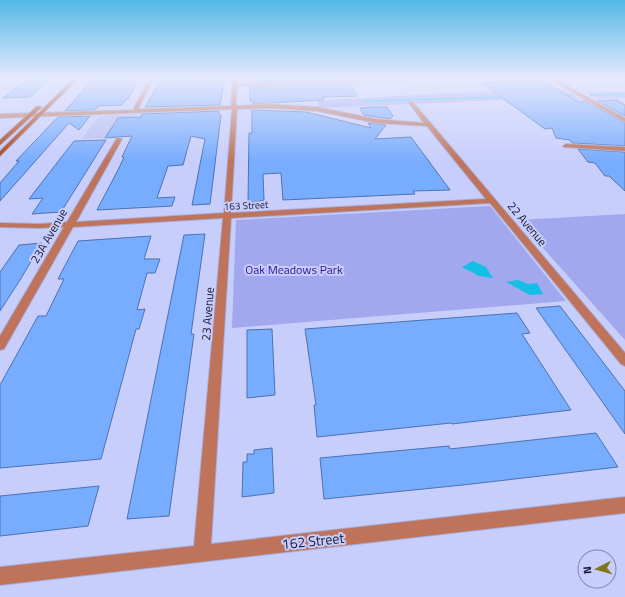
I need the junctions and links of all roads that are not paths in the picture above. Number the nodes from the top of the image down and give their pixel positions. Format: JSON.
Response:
{"nodes":[{"id":1,"x":40,"y":106,"type":"edge"},
{"id":2,"x":49,"y":106,"type":"edge"},
{"id":3,"x":137,"y":106,"type":"edge"},
{"id":4,"x":413,"y":106,"type":"edge"},
{"id":5,"x":599,"y":106,"type":"edge"},
{"id":6,"x":234,"y":107,"type":"junction"},
{"id":7,"x":134,"y":112,"type":"junction"},
{"id":8,"x":41,"y":114,"type":"junction"},
{"id":9,"x":31,"y":115,"type":"junction"},
{"id":10,"x":0,"y":116,"type":"edge"},
{"id":11,"x":625,"y":120,"type":"edge"},
{"id":12,"x":430,"y":125,"type":"junction"},
{"id":13,"x":119,"y":139,"type":"dead end"},
{"id":14,"x":0,"y":143,"type":"edge"},
{"id":15,"x":566,"y":146,"type":"dead end"},
{"id":16,"x":625,"y":150,"type":"edge"},
{"id":17,"x":0,"y":154,"type":"edge"},
{"id":18,"x":492,"y":201,"type":"junction"},
{"id":19,"x":228,"y":216,"type":"junction"},
{"id":20,"x":70,"y":224,"type":"junction"},
{"id":21,"x":0,"y":225,"type":"edge"},
{"id":22,"x":0,"y":346,"type":"edge"},
{"id":23,"x":625,"y":361,"type":"edge"},
{"id":24,"x":625,"y":505,"type":"edge"},
{"id":25,"x":202,"y":553,"type":"junction"},
{"id":26,"x":0,"y":576,"type":"edge"}],
"edges":[{"from":1,"to":9,"type":"main road"},
{"from":2,"to":8,"type":"main road"},
{"from":3,"to":7,"type":"street"},
{"from":4,"to":12,"type":"street","name":"22 Avenue"},
{"from":5,"to":11,"type":"street"},
{"from":6,"to":7,"type":"street"},
{"from":6,"to":12,"type":"street"},
{"from":6,"to":19,"type":"street","name":"23 Avenue"},
{"from":7,"to":8,"type":"street"},
{"from":8,"to":9,"type":"street"},
{"from":8,"to":17,"type":"main road"},
{"from":9,"to":10,"type":"street"},
{"from":9,"to":14,"type":"main road"},
{"from":12,"to":18,"type":"street","name":"22 Avenue"},
{"from":13,"to":20,"type":"street","name":"23A Avenue"},
{"from":15,"to":16,"type":"street"},
{"from":18,"to":19,"type":"street","name":"163 Street"},
{"from":18,"to":23,"type":"street","name":"22 Avenue"},
{"from":19,"to":20,"type":"street","name":"163 Street"},
{"from":19,"to":25,"type":"street","name":"23 Avenue"},
{"from":20,"to":21,"type":"street","name":"163 Street"},
{"from":20,"to":22,"type":"street","name":"23A Avenue"},
{"from":24,"to":25,"type":"street","name":"162 Street"},
{"from":25,"to":26,"type":"street","name":"162 Street"}]}
